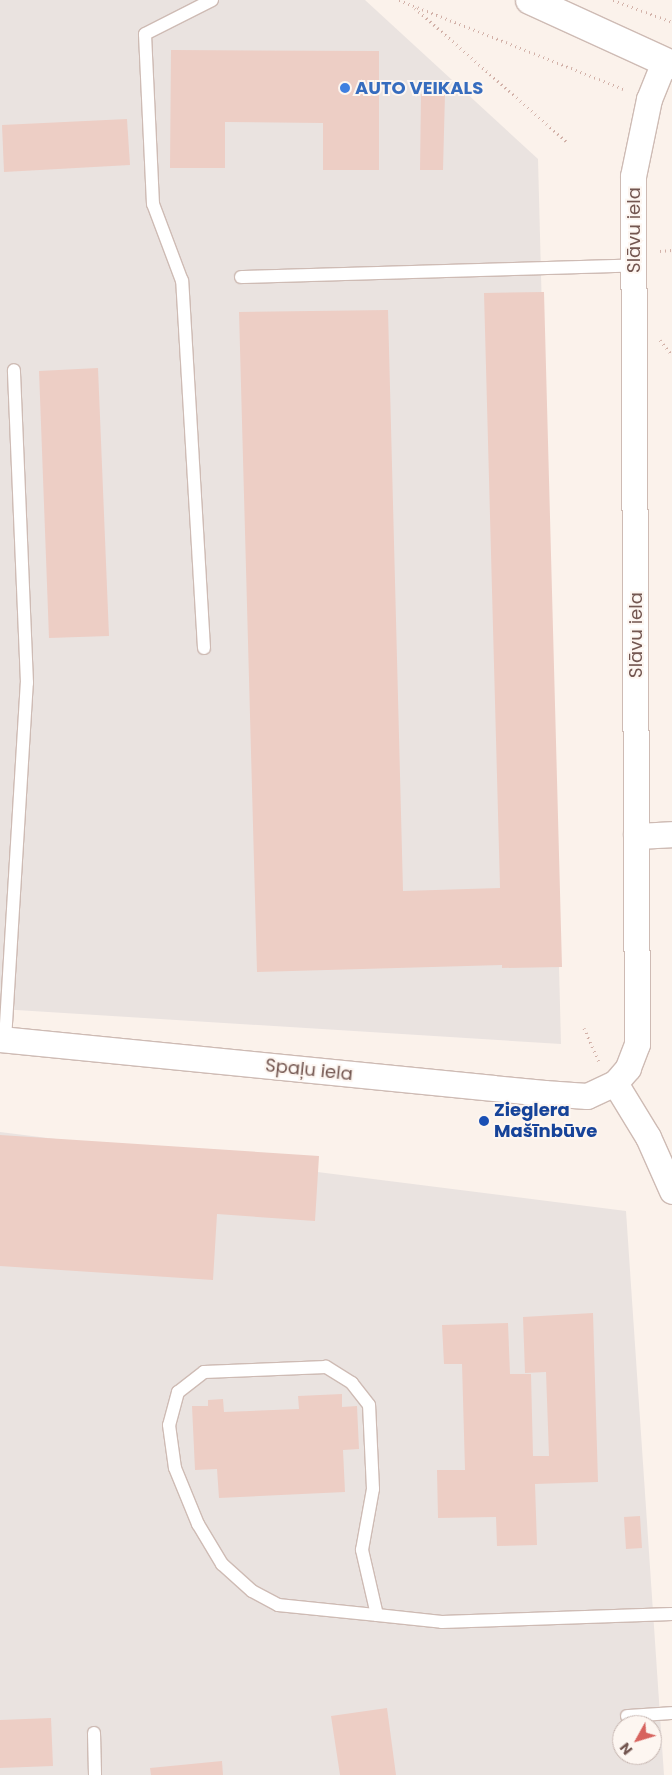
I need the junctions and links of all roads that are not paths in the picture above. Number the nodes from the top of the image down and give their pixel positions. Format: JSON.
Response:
{"nodes":[{"id":1,"x":212,"y":0,"type":"edge"},
{"id":2,"x":530,"y":0,"type":"edge"},
{"id":3,"x":668,"y":64,"type":"edge"},
{"id":4,"x":634,"y":265,"type":"junction"},
{"id":5,"x":241,"y":277,"type":"dead end"},
{"id":6,"x":14,"y":370,"type":"dead end"},
{"id":7,"x":204,"y":648,"type":"dead end"},
{"id":8,"x":672,"y":834,"type":"edge"},
{"id":9,"x":636,"y":836,"type":"junction"},
{"id":10,"x":2,"y":1040,"type":"edge"},
{"id":11,"x":615,"y":1083,"type":"junction"},
{"id":12,"x":672,"y":1191,"type":"edge"},
{"id":13,"x":672,"y":1614,"type":"edge"},
{"id":14,"x":377,"y":1615,"type":"junction"},
{"id":15,"x":672,"y":1713,"type":"edge"},
{"id":16,"x":642,"y":1715,"type":"edge"},
{"id":17,"x":94,"y":1734,"type":"dead end"},
{"id":18,"x":95,"y":1775,"type":"edge"}],
"edges":[{"from":1,"to":7,"type":"lane"},
{"from":2,"to":3,"type":"street"},
{"from":3,"to":4,"type":"street","name":"Slāvu iela"},
{"from":4,"to":5,"type":"lane"},
{"from":4,"to":9,"type":"street","name":"Slāvu iela"},
{"from":6,"to":10,"type":"lane"},
{"from":8,"to":9,"type":"street"},
{"from":9,"to":11,"type":"street","name":"Slāvu iela"},
{"from":10,"to":11,"type":"street","name":"Spaļu iela"},
{"from":11,"to":12,"type":"street"},
{"from":13,"to":14,"type":"lane"},
{"from":14,"to":14,"type":"lane"},
{"from":15,"to":16,"type":"lane"},
{"from":17,"to":18,"type":"lane"}]}
